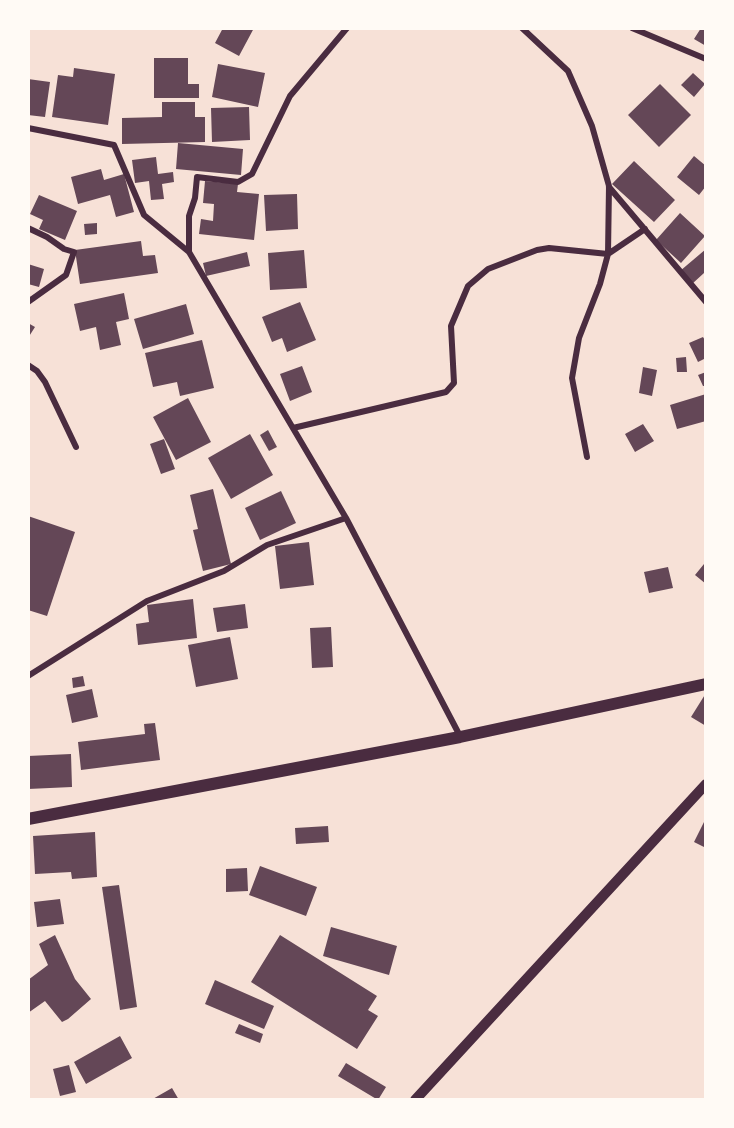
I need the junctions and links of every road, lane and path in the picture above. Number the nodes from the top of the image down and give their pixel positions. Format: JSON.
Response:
{"nodes":[{"id":1,"x":347,"y":28,"type":"edge"},
{"id":2,"x":522,"y":28,"type":"edge"},
{"id":3,"x":632,"y":28,"type":"edge"},
{"id":4,"x":705,"y":59,"type":"edge"},
{"id":5,"x":28,"y":128,"type":"edge"},
{"id":6,"x":609,"y":186,"type":"junction"},
{"id":7,"x":28,"y":228,"type":"edge"},
{"id":8,"x":645,"y":229,"type":"junction"},
{"id":9,"x":189,"y":252,"type":"junction"},
{"id":10,"x":608,"y":254,"type":"junction"},
{"id":11,"x":28,"y":302,"type":"edge"},
{"id":12,"x":705,"y":302,"type":"edge"},
{"id":13,"x":28,"y":365,"type":"edge"},
{"id":14,"x":293,"y":428,"type":"junction"},
{"id":15,"x":76,"y":447,"type":"dead end"},
{"id":16,"x":587,"y":457,"type":"dead end"},
{"id":17,"x":346,"y":518,"type":"junction"},
{"id":18,"x":28,"y":676,"type":"edge"},
{"id":19,"x":705,"y":684,"type":"edge"},
{"id":20,"x":460,"y":737,"type":"junction"},
{"id":21,"x":705,"y":784,"type":"edge"},
{"id":22,"x":28,"y":819,"type":"edge"},
{"id":23,"x":415,"y":1100,"type":"edge"}],
"edges":[{"from":1,"to":9,"type":"street"},
{"from":2,"to":6,"type":"street"},
{"from":3,"to":4,"type":"street"},
{"from":5,"to":9,"type":"street"},
{"from":6,"to":8,"type":"street"},
{"from":6,"to":10,"type":"street"},
{"from":7,"to":11,"type":"street"},
{"from":8,"to":10,"type":"street"},
{"from":8,"to":12,"type":"street"},
{"from":9,"to":14,"type":"street"},
{"from":10,"to":14,"type":"street"},
{"from":10,"to":16,"type":"street"},
{"from":13,"to":15,"type":"street"},
{"from":14,"to":17,"type":"street"},
{"from":17,"to":18,"type":"street"},
{"from":17,"to":20,"type":"street"},
{"from":19,"to":20,"type":"main road"},
{"from":20,"to":22,"type":"main road"},
{"from":21,"to":23,"type":"street"}]}
